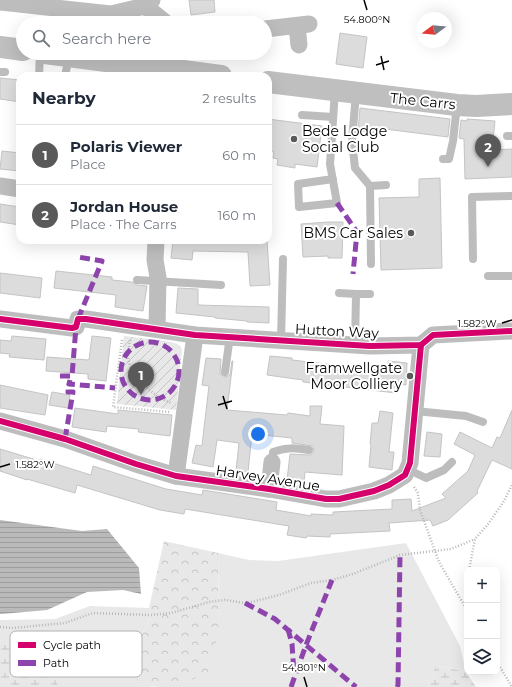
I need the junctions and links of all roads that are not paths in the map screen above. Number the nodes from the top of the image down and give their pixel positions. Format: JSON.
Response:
{"nodes":[{"id":1,"x":5,"y":1,"type":"edge"},
{"id":2,"x":149,"y":3,"type":"edge"},
{"id":3,"x":160,"y":16,"type":"edge"},
{"id":4,"x":272,"y":27,"type":"edge"},
{"id":5,"x":298,"y":45,"type":"dead end"},
{"id":6,"x":0,"y":47,"type":"edge"},
{"id":7,"x":16,"y":49,"type":"edge"},
{"id":8,"x":40,"y":60,"type":"edge"},
{"id":9,"x":57,"y":60,"type":"edge"},
{"id":10,"x":67,"y":66,"type":"edge"},
{"id":11,"x":135,"y":70,"type":"edge"},
{"id":12,"x":39,"y":72,"type":"edge"},
{"id":13,"x":164,"y":72,"type":"edge"},
{"id":14,"x":272,"y":82,"type":"edge"},
{"id":15,"x":346,"y":91,"type":"junction"},
{"id":16,"x":457,"y":104,"type":"junction"},
{"id":17,"x":512,"y":104,"type":"edge"},
{"id":18,"x":302,"y":115,"type":"dead end"},
{"id":19,"x":333,"y":117,"type":"junction"},
{"id":20,"x":443,"y":159,"type":"dead end"},
{"id":21,"x":333,"y":179,"type":"junction"},
{"id":22,"x":386,"y":185,"type":"dead end"},
{"id":23,"x":0,"y":186,"type":"edge"},
{"id":24,"x":370,"y":186,"type":"junction"},
{"id":25,"x":16,"y":188,"type":"edge"},
{"id":26,"x":512,"y":196,"type":"edge"},
{"id":27,"x":156,"y":244,"type":"edge"},
{"id":28,"x":283,"y":259,"type":"dead end"},
{"id":29,"x":473,"y":259,"type":"dead end"},
{"id":30,"x":371,"y":264,"type":"dead end"},
{"id":31,"x":488,"y":276,"type":"dead end"},
{"id":32,"x":512,"y":276,"type":"edge"},
{"id":33,"x":137,"y":280,"type":"dead end"},
{"id":34,"x":158,"y":281,"type":"junction"},
{"id":35,"x":221,"y":285,"type":"dead end"},
{"id":36,"x":339,"y":293,"type":"dead end"},
{"id":37,"x":356,"y":294,"type":"junction"},
{"id":38,"x":370,"y":294,"type":"dead end"},
{"id":39,"x":0,"y":319,"type":"edge"},
{"id":40,"x":157,"y":329,"type":"junction"},
{"id":41,"x":512,"y":331,"type":"edge"},
{"id":42,"x":195,"y":335,"type":"junction"},
{"id":43,"x":230,"y":336,"type":"junction"},
{"id":44,"x":281,"y":340,"type":"junction"},
{"id":45,"x":355,"y":345,"type":"junction"},
{"id":46,"x":422,"y":345,"type":"junction"},
{"id":47,"x":225,"y":372,"type":"dead end"},
{"id":48,"x":415,"y":411,"type":"junction"},
{"id":49,"x":0,"y":421,"type":"edge"},
{"id":50,"x":483,"y":422,"type":"dead end"},
{"id":51,"x":309,"y":450,"type":"dead end"},
{"id":52,"x":272,"y":462,"type":"joint"},
{"id":53,"x":452,"y":462,"type":"dead end"},
{"id":54,"x":406,"y":472,"type":"junction"},
{"id":55,"x":176,"y":476,"type":"junction"},
{"id":56,"x":269,"y":489,"type":"junction"}],
"edges":[{"from":1,"to":2,"type":"street"},
{"from":2,"to":3,"type":"street"},
{"from":4,"to":5,"type":"street"},
{"from":6,"to":7,"type":"street"},
{"from":8,"to":12,"type":"lane"},
{"from":9,"to":10,"type":"street"},
{"from":10,"to":11,"type":"street"},
{"from":11,"to":13,"type":"street"},
{"from":14,"to":15,"type":"street","name":"The Carrs"},
{"from":15,"to":16,"type":"street","name":"The Carrs"},
{"from":15,"to":19,"type":"lane"},
{"from":15,"to":24,"type":"lane"},
{"from":16,"to":17,"type":"street","name":"The Carrs"},
{"from":16,"to":20,"type":"lane"},
{"from":18,"to":19,"type":"lane"},
{"from":19,"to":21,"type":"lane"},
{"from":21,"to":21,"type":"lane"},
{"from":22,"to":24,"type":"lane"},
{"from":23,"to":25,"type":"street"},
{"from":24,"to":30,"type":"lane"},
{"from":26,"to":29,"type":"lane"},
{"from":27,"to":34,"type":"street"},
{"from":28,"to":44,"type":"lane"},
{"from":31,"to":32,"type":"lane"},
{"from":33,"to":34,"type":"lane"},
{"from":34,"to":35,"type":"lane"},
{"from":34,"to":40,"type":"street"},
{"from":36,"to":37,"type":"lane"},
{"from":37,"to":38,"type":"lane"},
{"from":37,"to":45,"type":"lane"},
{"from":39,"to":40,"type":"street"},
{"from":40,"to":42,"type":"street","name":"Hutton Way"},
{"from":41,"to":46,"type":"street"},
{"from":42,"to":43,"type":"street","name":"Hutton Way"},
{"from":42,"to":55,"type":"street"},
{"from":43,"to":44,"type":"street","name":"Hutton Way"},
{"from":43,"to":47,"type":"lane"},
{"from":44,"to":45,"type":"street","name":"Hutton Way"},
{"from":45,"to":46,"type":"street","name":"Hutton Way"},
{"from":46,"to":48,"type":"street"},
{"from":48,"to":50,"type":"lane"},
{"from":48,"to":54,"type":"street"},
{"from":49,"to":55,"type":"street","name":"Harvey Avenue"},
{"from":51,"to":52,"type":"lane","name":"Harvey Avenue"},
{"from":52,"to":56,"type":"street","name":"Harvey Avenue"},
{"from":53,"to":54,"type":"lane"},
{"from":54,"to":56,"type":"street","name":"Harvey Avenue"},
{"from":55,"to":56,"type":"street","name":"Harvey Avenue"}]}
